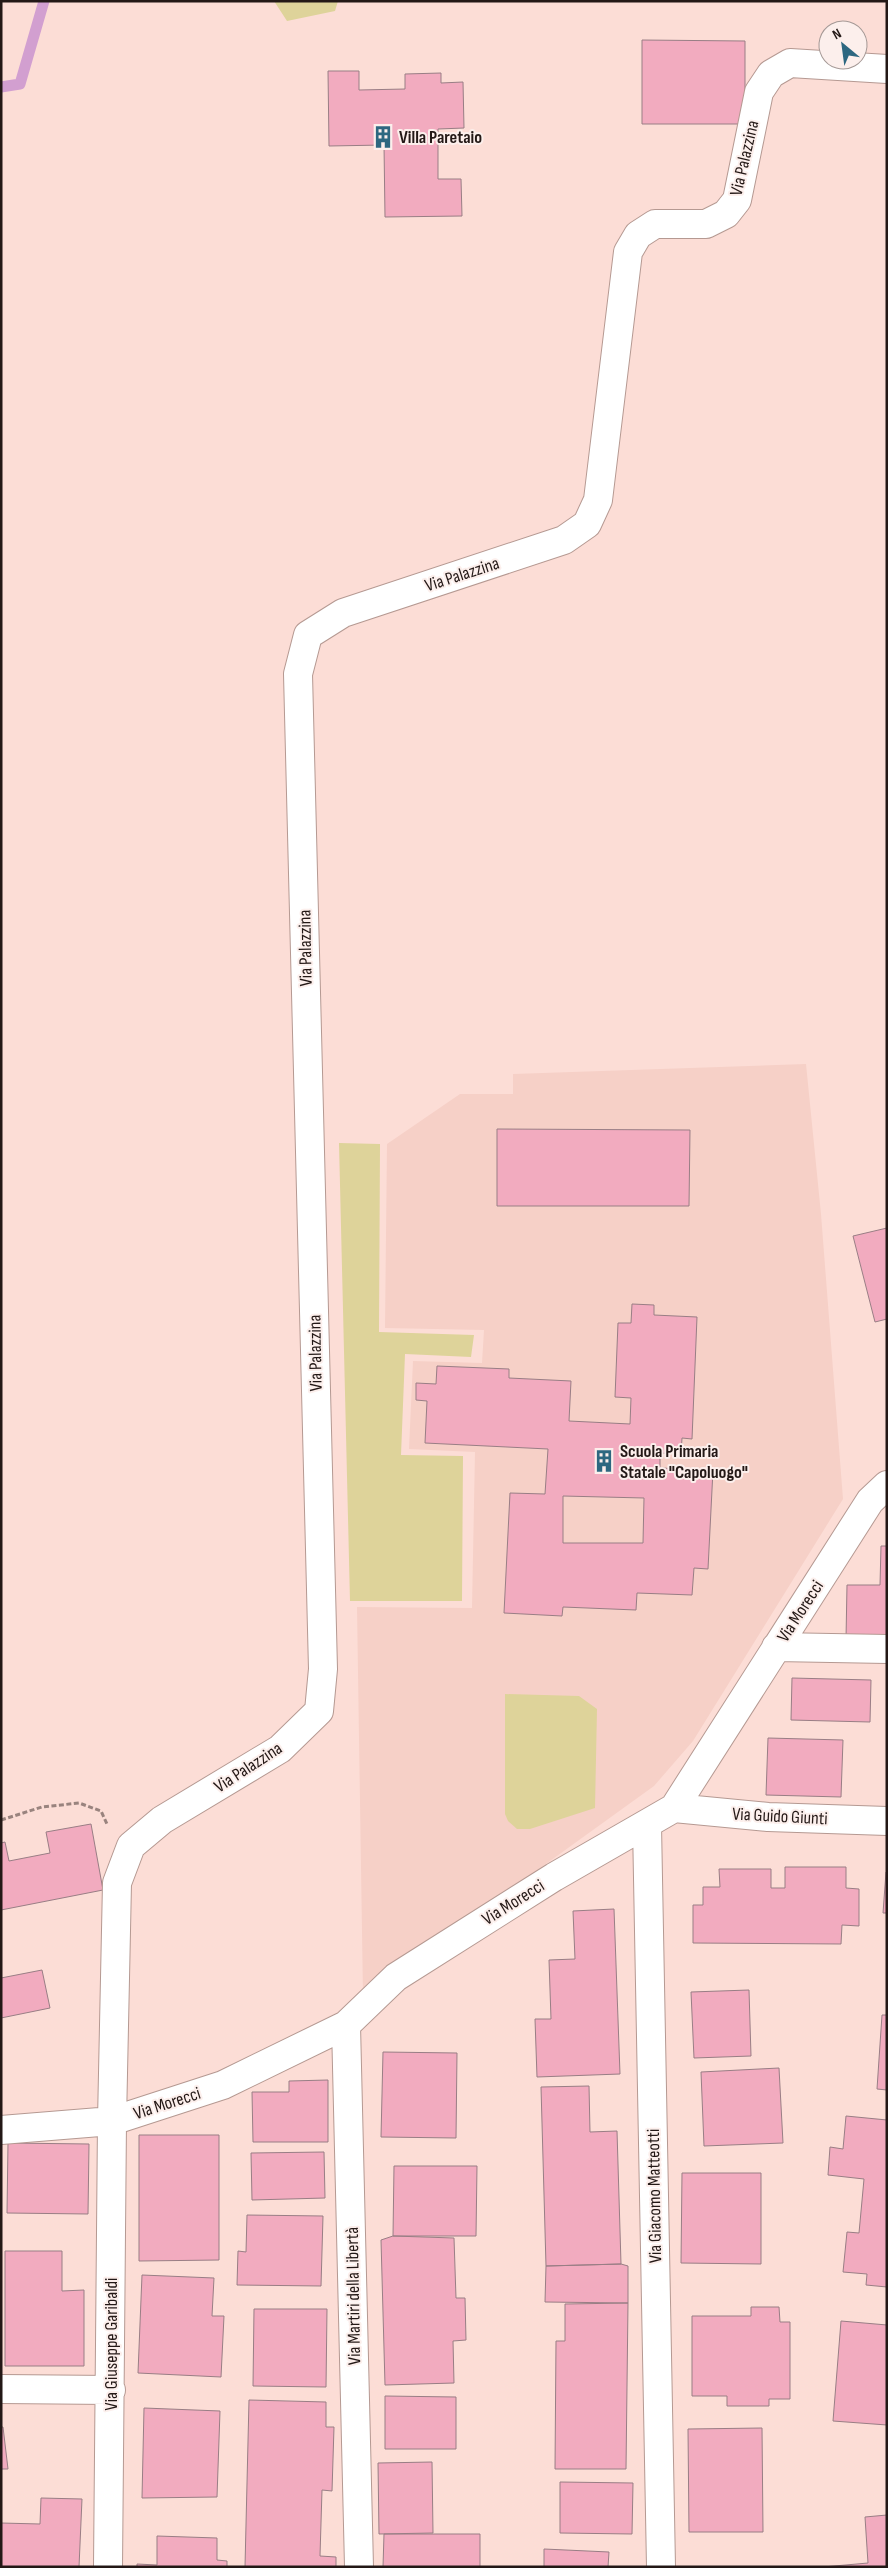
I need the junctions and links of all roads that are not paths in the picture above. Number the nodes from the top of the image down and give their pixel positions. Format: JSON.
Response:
{"nodes":[{"id":1,"x":887,"y":69,"type":"edge"},
{"id":2,"x":887,"y":1485,"type":"edge"},
{"id":3,"x":776,"y":1647,"type":"junction"},
{"id":4,"x":887,"y":1649,"type":"edge"},
{"id":5,"x":674,"y":1808,"type":"junction"},
{"id":6,"x":887,"y":1821,"type":"edge"},
{"id":7,"x":647,"y":1825,"type":"junction"},
{"id":8,"x":346,"y":2025,"type":"junction"},
{"id":9,"x":112,"y":2120,"type":"junction"},
{"id":10,"x":1,"y":2130,"type":"edge"},
{"id":11,"x":1,"y":2390,"type":"edge"},
{"id":12,"x":111,"y":2390,"type":"junction"},
{"id":13,"x":108,"y":2567,"type":"edge"},
{"id":14,"x":360,"y":2567,"type":"edge"},
{"id":15,"x":661,"y":2567,"type":"edge"}],
"edges":[{"from":1,"to":9,"type":"street","name":"Via Palazzina"},
{"from":2,"to":3,"type":"street","name":"Via Morecci"},
{"from":3,"to":4,"type":"street"},
{"from":3,"to":5,"type":"street","name":"Via Morecci"},
{"from":5,"to":6,"type":"street","name":"Via Guido Giunti"},
{"from":5,"to":7,"type":"street","name":"Via Morecci"},
{"from":7,"to":8,"type":"street","name":"Via Morecci"},
{"from":7,"to":15,"type":"street","name":"Via Giacomo Matteotti"},
{"from":8,"to":9,"type":"street","name":"Via Morecci"},
{"from":8,"to":14,"type":"street","name":"Via Martiri della Libertà"},
{"from":9,"to":10,"type":"street","name":"Via Morecci"},
{"from":9,"to":12,"type":"street","name":"Via Giuseppe Garibaldi"},
{"from":11,"to":12,"type":"street"},
{"from":12,"to":13,"type":"street","name":"Via Giuseppe Garibaldi"}]}
